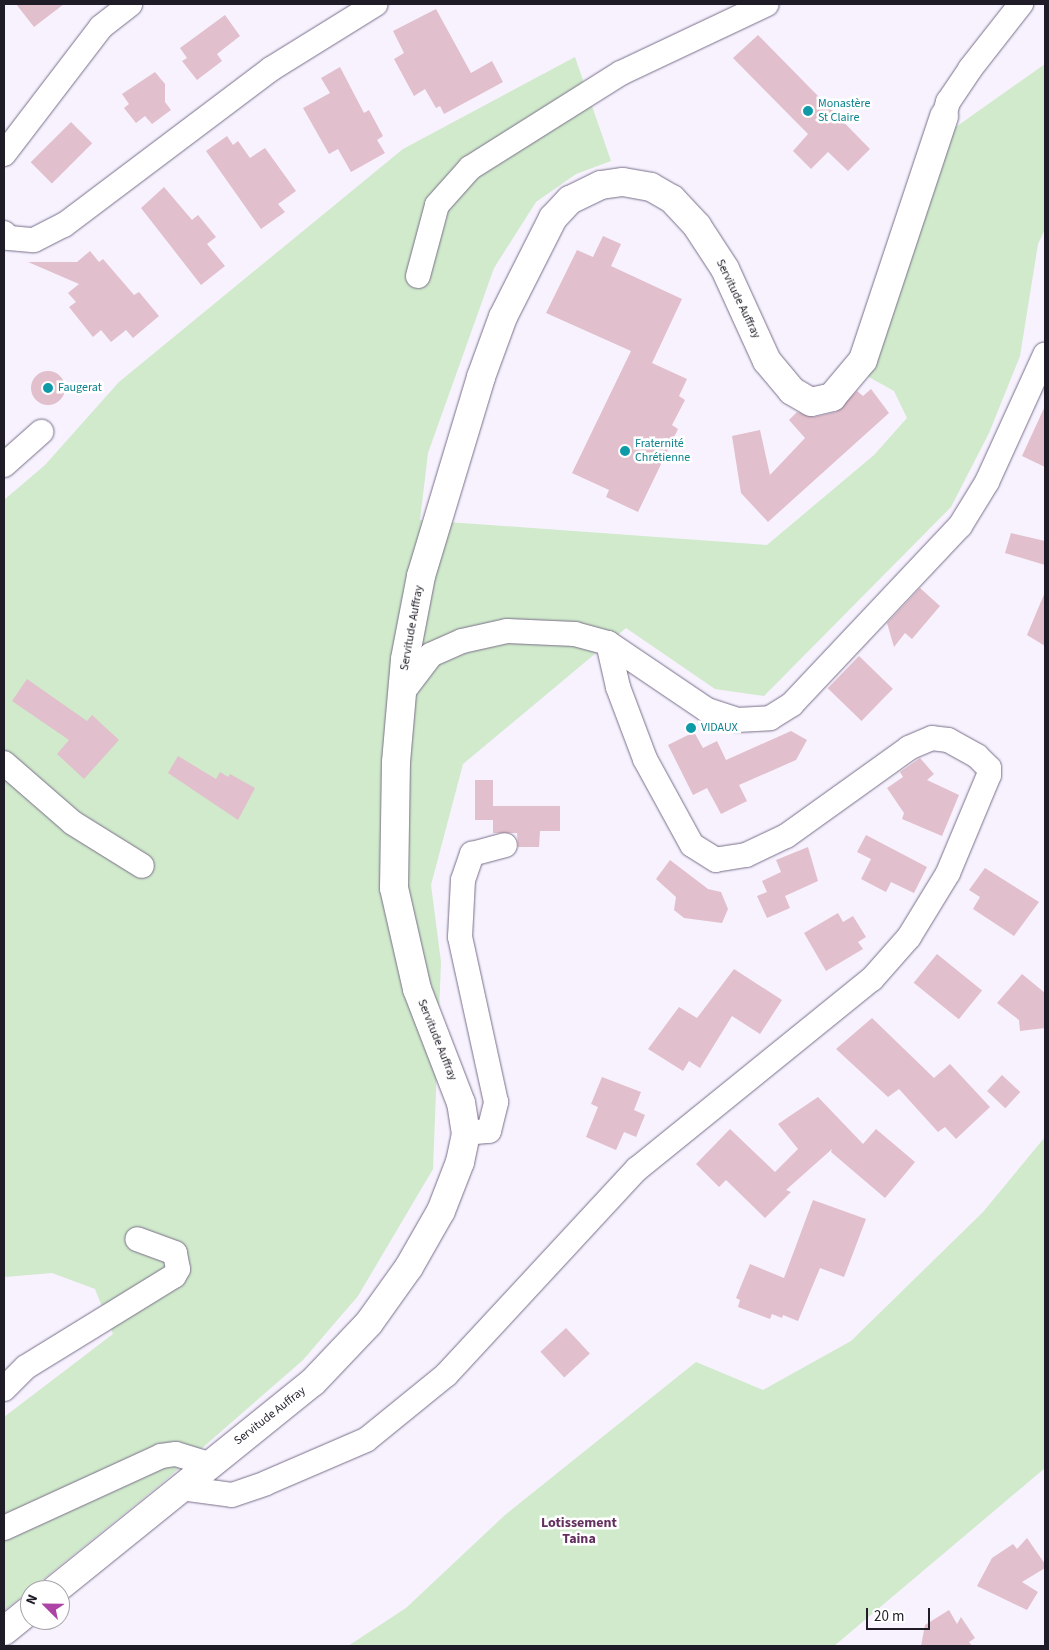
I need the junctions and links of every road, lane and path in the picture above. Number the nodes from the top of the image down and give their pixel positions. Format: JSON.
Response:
{"nodes":[{"id":1,"x":130,"y":4,"type":"edge"},
{"id":2,"x":376,"y":4,"type":"edge"},
{"id":3,"x":767,"y":4,"type":"edge"},
{"id":4,"x":1011,"y":7,"type":"edge"},
{"id":5,"x":944,"y":116,"type":"joint"},
{"id":6,"x":4,"y":154,"type":"edge"},
{"id":7,"x":4,"y":233,"type":"edge"},
{"id":8,"x":418,"y":276,"type":"dead end"},
{"id":9,"x":1045,"y":355,"type":"edge"},
{"id":10,"x":41,"y":432,"type":"dead end"},
{"id":11,"x":4,"y":464,"type":"edge"},
{"id":12,"x":608,"y":643,"type":"junction"},
{"id":13,"x":402,"y":693,"type":"junction"},
{"id":14,"x":4,"y":762,"type":"edge"},
{"id":15,"x":504,"y":845,"type":"dead end"},
{"id":16,"x":142,"y":866,"type":"dead end"},
{"id":17,"x":465,"y":1134,"type":"junction"},
{"id":18,"x":137,"y":1239,"type":"dead end"},
{"id":19,"x":4,"y":1389,"type":"edge"},
{"id":20,"x":210,"y":1464,"type":"junction"},
{"id":21,"x":181,"y":1488,"type":"junction"},
{"id":22,"x":4,"y":1528,"type":"edge"},
{"id":23,"x":67,"y":1580,"type":"edge"},
{"id":24,"x":20,"y":1618,"type":"edge"},
{"id":25,"x":4,"y":1631,"type":"edge"}],
"edges":[{"from":1,"to":6,"type":"street"},
{"from":2,"to":7,"type":"street"},
{"from":3,"to":8,"type":"street"},
{"from":4,"to":5,"type":"street"},
{"from":5,"to":13,"type":"street","name":"Servitude Auffray"},
{"from":9,"to":12,"type":"street"},
{"from":10,"to":11,"type":"street"},
{"from":12,"to":13,"type":"street"},
{"from":12,"to":21,"type":"street"},
{"from":13,"to":17,"type":"street","name":"Servitude Auffray"},
{"from":14,"to":16,"type":"street"},
{"from":15,"to":17,"type":"street"},
{"from":17,"to":20,"type":"street","name":"Servitude Auffray"},
{"from":18,"to":19,"type":"street"},
{"from":20,"to":21,"type":"street","name":"Servitude Auffray"},
{"from":20,"to":22,"type":"street"},
{"from":21,"to":23,"type":"street","name":"Servitude Auffray"},
{"from":24,"to":25,"type":"street"}]}
